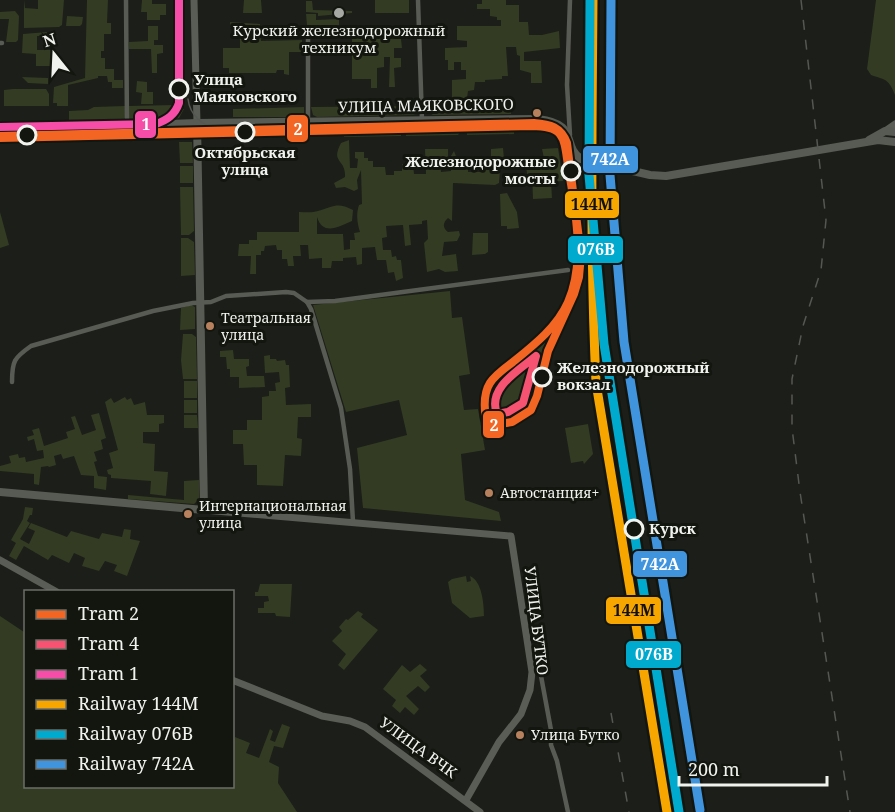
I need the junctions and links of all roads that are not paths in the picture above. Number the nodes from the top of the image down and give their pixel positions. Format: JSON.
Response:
{"nodes":[{"id":1,"x":126,"y":0,"type":"edge"},
{"id":2,"x":194,"y":0,"type":"edge"},
{"id":3,"x":417,"y":0,"type":"edge"},
{"id":4,"x":570,"y":0,"type":"edge"},
{"id":5,"x":308,"y":34,"type":"dead end"},
{"id":6,"x":568,"y":111,"type":"junction"},
{"id":7,"x":422,"y":120,"type":"junction"},
{"id":8,"x":308,"y":121,"type":"junction"},
{"id":9,"x":196,"y":123,"type":"junction"},
{"id":10,"x":0,"y":124,"type":"edge"},
{"id":11,"x":558,"y":124,"type":"junction"},
{"id":12,"x":895,"y":124,"type":"edge"},
{"id":13,"x":127,"y":125,"type":"junction"},
{"id":14,"x":15,"y":128,"type":"junction"},
{"id":15,"x":0,"y":130,"type":"edge"},
{"id":16,"x":885,"y":131,"type":"junction"},
{"id":17,"x":895,"y":132,"type":"edge"},
{"id":18,"x":895,"y":142,"type":"edge"},
{"id":19,"x":572,"y":143,"type":"junction"},
{"id":20,"x":862,"y":143,"type":"junction"},
{"id":21,"x":568,"y":270,"type":"dead end"},
{"id":22,"x":201,"y":302,"type":"junction"},
{"id":23,"x":306,"y":302,"type":"junction"},
{"id":24,"x":12,"y":382,"type":"dead end"},
{"id":25,"x":0,"y":492,"type":"edge"},
{"id":26,"x":204,"y":510,"type":"junction"},
{"id":27,"x":353,"y":522,"type":"junction"},
{"id":28,"x":0,"y":560,"type":"edge"},
{"id":29,"x":55,"y":590,"type":"edge"},
{"id":30,"x":531,"y":666,"type":"junction"},
{"id":31,"x":234,"y":681,"type":"edge"},
{"id":32,"x":466,"y":800,"type":"junction"},
{"id":33,"x":480,"y":812,"type":"edge"},
{"id":34,"x":568,"y":812,"type":"edge"}],
"edges":[{"from":1,"to":13,"type":"street"},
{"from":2,"to":9,"type":"main road"},
{"from":3,"to":7,"type":"street"},
{"from":4,"to":6,"type":"street"},
{"from":5,"to":8,"type":"street"},
{"from":6,"to":11,"type":"street"},
{"from":6,"to":19,"type":"street"},
{"from":7,"to":8,"type":"main road","name":"УЛИЦА МАЯКОВСКОГО"},
{"from":7,"to":11,"type":"main road","name":"УЛИЦА МАЯКОВСКОГО"},
{"from":8,"to":9,"type":"main road","name":"УЛИЦА МАЯКОВСКОГО"},
{"from":9,"to":13,"type":"main road","name":"УЛИЦА МАЯКОВСКОГО"},
{"from":9,"to":22,"type":"main road"},
{"from":10,"to":14,"type":"main road"},
{"from":11,"to":19,"type":"main road"},
{"from":12,"to":16,"type":"main road"},
{"from":13,"to":14,"type":"main road","name":"УЛИЦА МАЯКОВСКОГО"},
{"from":14,"to":15,"type":"main road","name":"УЛИЦА МАЯКОВСКОГО"},
{"from":16,"to":17,"type":"main road"},
{"from":16,"to":20,"type":"main road"},
{"from":18,"to":20,"type":"main road"},
{"from":19,"to":20,"type":"main road"},
{"from":21,"to":23,"type":"street"},
{"from":22,"to":23,"type":"street"},
{"from":22,"to":24,"type":"street"},
{"from":22,"to":26,"type":"main road"},
{"from":23,"to":27,"type":"street"},
{"from":25,"to":26,"type":"main road"},
{"from":26,"to":27,"type":"main road"},
{"from":27,"to":30,"type":"main road","name":"УЛИЦА БУТКО"},
{"from":28,"to":29,"type":"main road"},
{"from":30,"to":32,"type":"main road","name":"УЛИЦА БУТКО"},
{"from":30,"to":34,"type":"street"},
{"from":31,"to":32,"type":"main road","name":"УЛИЦА ВЧК"},
{"from":32,"to":33,"type":"main road","name":"УЛИЦА ВЧК"}]}
